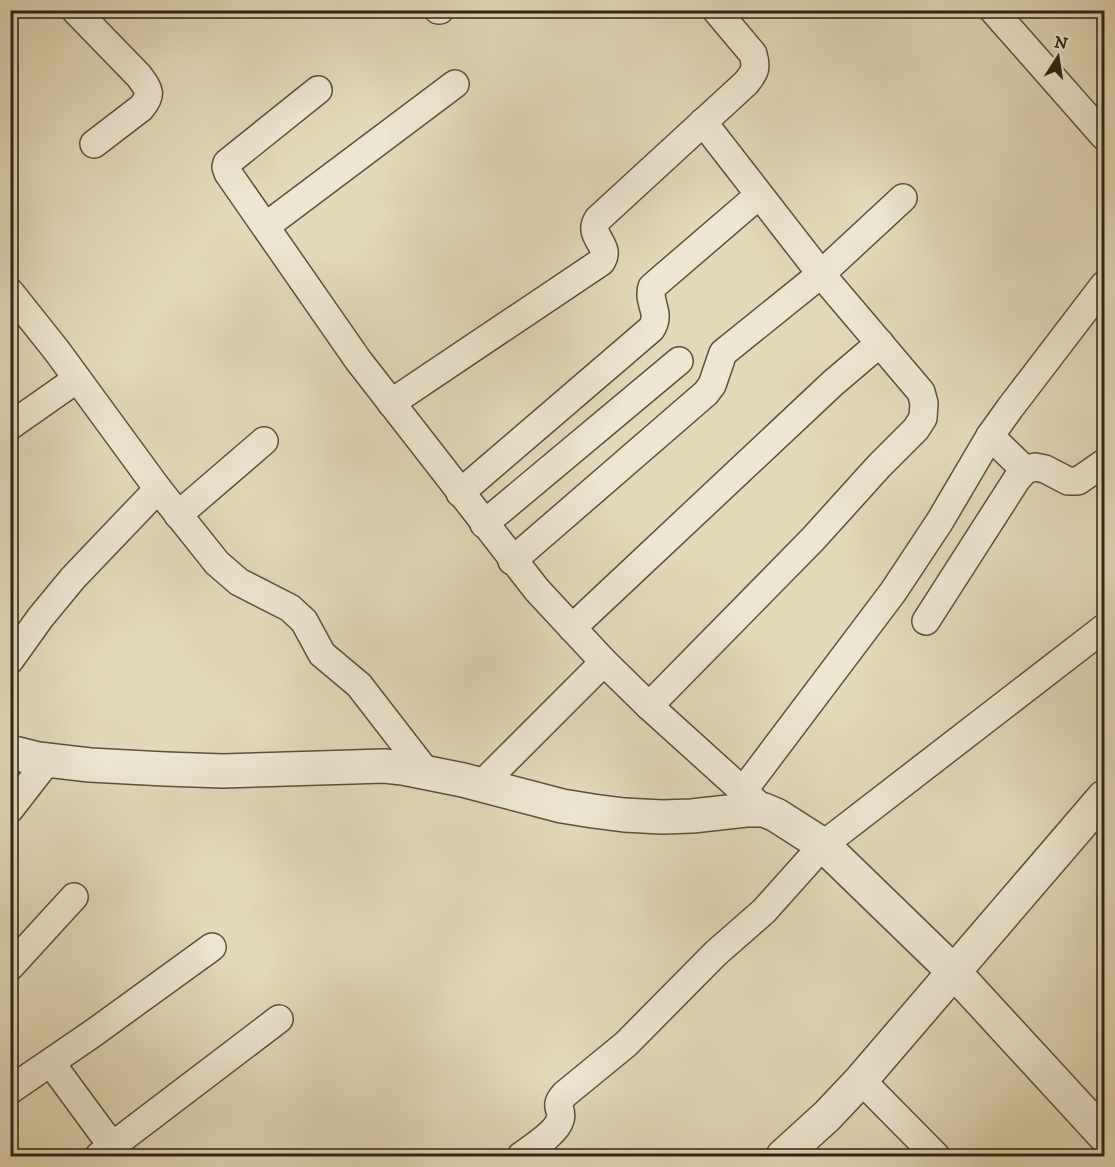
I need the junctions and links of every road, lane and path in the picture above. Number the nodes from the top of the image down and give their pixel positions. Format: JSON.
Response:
{"nodes":[{"id":1,"x":716,"y":10,"type":"edge"},
{"id":2,"x":993,"y":10,"type":"edge"},
{"id":3,"x":76,"y":11,"type":"edge"},
{"id":4,"x":455,"y":84,"type":"dead end"},
{"id":5,"x":318,"y":90,"type":"dead end"},
{"id":6,"x":704,"y":122,"type":"junction"},
{"id":7,"x":1104,"y":136,"type":"edge"},
{"id":8,"x":94,"y":144,"type":"dead end"},
{"id":9,"x":759,"y":195,"type":"junction"},
{"id":10,"x":903,"y":198,"type":"dead end"},
{"id":11,"x":266,"y":226,"type":"junction"},
{"id":12,"x":821,"y":274,"type":"junction"},
{"id":13,"x":1104,"y":285,"type":"edge"},
{"id":14,"x":10,"y":292,"type":"edge"},
{"id":15,"x":880,"y":344,"type":"junction"},
{"id":16,"x":679,"y":361,"type":"dead end"},
{"id":17,"x":77,"y":379,"type":"junction"},
{"id":18,"x":391,"y":403,"type":"junction"},
{"id":19,"x":10,"y":426,"type":"edge"},
{"id":20,"x":990,"y":436,"type":"junction"},
{"id":21,"x":264,"y":441,"type":"dead end"},
{"id":22,"x":1104,"y":463,"type":"edge"},
{"id":23,"x":1025,"y":470,"type":"junction"},
{"id":24,"x":158,"y":489,"type":"junction"},
{"id":25,"x":460,"y":493,"type":"junction"},
{"id":26,"x":178,"y":515,"type":"junction"},
{"id":27,"x":484,"y":524,"type":"junction"},
{"id":28,"x":512,"y":561,"type":"junction"},
{"id":29,"x":926,"y":621,"type":"dead end"},
{"id":30,"x":572,"y":628,"type":"junction"},
{"id":31,"x":1104,"y":628,"type":"edge"},
{"id":32,"x":10,"y":660,"type":"edge"},
{"id":33,"x":604,"y":662,"type":"junction"},
{"id":34,"x":649,"y":706,"type":"junction"},
{"id":35,"x":10,"y":752,"type":"edge"},
{"id":36,"x":48,"y":760,"type":"junction"},
{"id":37,"x":427,"y":773,"type":"junction"},
{"id":38,"x":481,"y":784,"type":"junction"},
{"id":39,"x":1104,"y":797,"type":"edge"},
{"id":40,"x":753,"y":800,"type":"junction"},
{"id":41,"x":10,"y":809,"type":"edge"},
{"id":42,"x":823,"y":845,"type":"junction"},
{"id":43,"x":74,"y":897,"type":"dead end"},
{"id":44,"x":212,"y":947,"type":"dead end"},
{"id":45,"x":10,"y":968,"type":"edge"},
{"id":46,"x":954,"y":972,"type":"junction"},
{"id":47,"x":279,"y":1018,"type":"dead end"},
{"id":48,"x":51,"y":1063,"type":"junction"},
{"id":49,"x":861,"y":1080,"type":"junction"},
{"id":50,"x":10,"y":1090,"type":"edge"},
{"id":51,"x":1104,"y":1135,"type":"edge"},
{"id":52,"x":106,"y":1151,"type":"edge"},
{"id":53,"x":521,"y":1156,"type":"edge"},
{"id":54,"x":783,"y":1156,"type":"edge"},
{"id":55,"x":936,"y":1156,"type":"edge"}],
"edges":[{"from":1,"to":6,"type":"street"},
{"from":2,"to":7,"type":"street"},
{"from":3,"to":8,"type":"street"},
{"from":4,"to":11,"type":"street"},
{"from":5,"to":11,"type":"street"},
{"from":6,"to":9,"type":"street"},
{"from":6,"to":18,"type":"street"},
{"from":9,"to":12,"type":"street"},
{"from":9,"to":25,"type":"street"},
{"from":10,"to":12,"type":"street"},
{"from":11,"to":18,"type":"street"},
{"from":12,"to":15,"type":"street"},
{"from":12,"to":28,"type":"street"},
{"from":13,"to":20,"type":"street"},
{"from":14,"to":17,"type":"street"},
{"from":15,"to":30,"type":"street"},
{"from":15,"to":34,"type":"street"},
{"from":16,"to":27,"type":"street"},
{"from":17,"to":19,"type":"street"},
{"from":17,"to":24,"type":"street"},
{"from":18,"to":25,"type":"street"},
{"from":20,"to":23,"type":"street"},
{"from":20,"to":40,"type":"street"},
{"from":21,"to":26,"type":"street"},
{"from":22,"to":23,"type":"street"},
{"from":23,"to":29,"type":"street"},
{"from":24,"to":26,"type":"street"},
{"from":24,"to":32,"type":"street"},
{"from":25,"to":27,"type":"street"},
{"from":26,"to":37,"type":"street"},
{"from":27,"to":28,"type":"street"},
{"from":28,"to":30,"type":"street"},
{"from":30,"to":33,"type":"street"},
{"from":31,"to":42,"type":"street"},
{"from":33,"to":34,"type":"street"},
{"from":33,"to":38,"type":"street"},
{"from":34,"to":40,"type":"street"},
{"from":35,"to":36,"type":"street"},
{"from":36,"to":37,"type":"street"},
{"from":36,"to":41,"type":"street"},
{"from":37,"to":38,"type":"street"},
{"from":38,"to":40,"type":"street"},
{"from":39,"to":46,"type":"street"},
{"from":40,"to":42,"type":"street"},
{"from":42,"to":46,"type":"street"},
{"from":42,"to":53,"type":"street"},
{"from":43,"to":45,"type":"street"},
{"from":44,"to":48,"type":"street"},
{"from":46,"to":49,"type":"street"},
{"from":46,"to":51,"type":"street"},
{"from":47,"to":52,"type":"street"},
{"from":48,"to":50,"type":"street"},
{"from":48,"to":52,"type":"street"},
{"from":49,"to":54,"type":"street"},
{"from":49,"to":55,"type":"street"}]}
